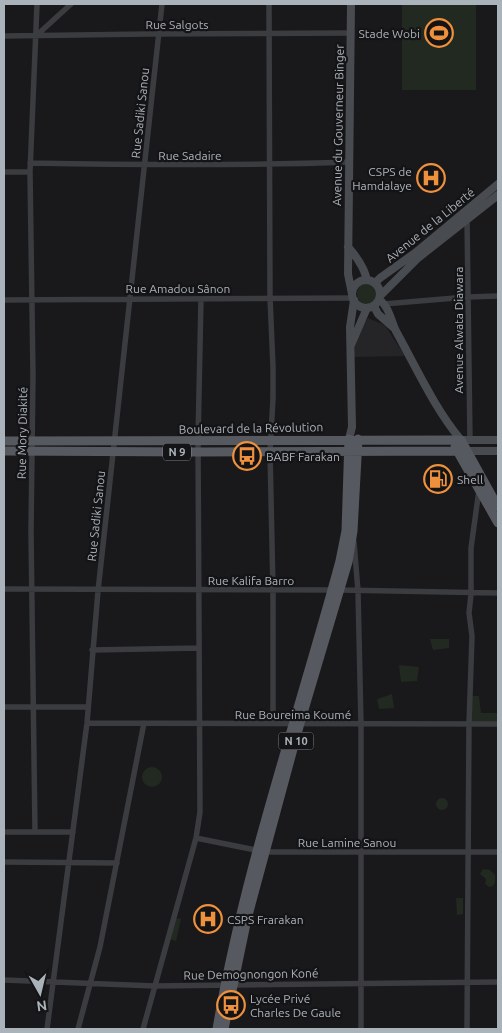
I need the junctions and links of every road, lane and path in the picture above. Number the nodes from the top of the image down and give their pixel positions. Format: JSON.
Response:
{"nodes":[{"id":1,"x":36,"y":4,"type":"edge"},
{"id":2,"x":71,"y":4,"type":"edge"},
{"id":3,"x":162,"y":4,"type":"edge"},
{"id":4,"x":269,"y":4,"type":"edge"},
{"id":5,"x":350,"y":4,"type":"edge"},
{"id":6,"x":159,"y":34,"type":"junction"},
{"id":7,"x":269,"y":34,"type":"junction"},
{"id":8,"x":351,"y":34,"type":"junction"},
{"id":9,"x":36,"y":35,"type":"junction"},
{"id":10,"x":4,"y":36,"type":"edge"},
{"id":11,"x":30,"y":162,"type":"junction"},
{"id":12,"x":349,"y":162,"type":"junction"},
{"id":13,"x":145,"y":165,"type":"junction"},
{"id":14,"x":270,"y":165,"type":"junction"},
{"id":15,"x":4,"y":172,"type":"edge"},
{"id":16,"x":30,"y":172,"type":"junction"},
{"id":17,"x":498,"y":184,"type":"edge"},
{"id":18,"x":498,"y":195,"type":"edge"},
{"id":19,"x":467,"y":219,"type":"junction"},
{"id":20,"x":348,"y":247,"type":"junction"},
{"id":21,"x":371,"y":282,"type":"junction"},
{"id":22,"x":467,"y":296,"type":"junction"},
{"id":23,"x":498,"y":296,"type":"edge"},
{"id":24,"x":270,"y":297,"type":"junction"},
{"id":25,"x":353,"y":297,"type":"junction"},
{"id":26,"x":131,"y":298,"type":"junction"},
{"id":27,"x":32,"y":299,"type":"junction"},
{"id":28,"x":201,"y":299,"type":"junction"},
{"id":29,"x":4,"y":300,"type":"edge"},
{"id":30,"x":381,"y":300,"type":"junction"},
{"id":31,"x":370,"y":307,"type":"junction"},
{"id":32,"x":395,"y":330,"type":"junction"},
{"id":33,"x":350,"y":347,"type":"junction"},
{"id":34,"x":450,"y":426,"type":"junction"},
{"id":35,"x":353,"y":439,"type":"junction"},
{"id":36,"x":32,"y":440,"type":"junction"},
{"id":37,"x":270,"y":440,"type":"junction"},
{"id":38,"x":451,"y":440,"type":"junction"},
{"id":39,"x":466,"y":440,"type":"junction"},
{"id":40,"x":498,"y":440,"type":"edge"},
{"id":41,"x":4,"y":441,"type":"edge"},
{"id":42,"x":115,"y":441,"type":"junction"},
{"id":43,"x":198,"y":441,"type":"junction"},
{"id":44,"x":4,"y":451,"type":"edge"},
{"id":45,"x":31,"y":451,"type":"junction"},
{"id":46,"x":113,"y":451,"type":"junction"},
{"id":47,"x":354,"y":451,"type":"junction"},
{"id":48,"x":467,"y":451,"type":"junction"},
{"id":49,"x":498,"y":451,"type":"edge"},
{"id":50,"x":198,"y":452,"type":"junction"},
{"id":51,"x":270,"y":452,"type":"junction"},
{"id":52,"x":457,"y":452,"type":"junction"},
{"id":53,"x":482,"y":485,"type":"junction"},
{"id":54,"x":498,"y":507,"type":"edge"},
{"id":55,"x":498,"y":523,"type":"edge"},
{"id":56,"x":353,"y":531,"type":"junction"},
{"id":57,"x":4,"y":589,"type":"edge"},
{"id":58,"x":32,"y":589,"type":"junction"},
{"id":59,"x":273,"y":590,"type":"junction"},
{"id":60,"x":336,"y":590,"type":"junction"},
{"id":61,"x":98,"y":591,"type":"junction"},
{"id":62,"x":198,"y":591,"type":"junction"},
{"id":63,"x":358,"y":591,"type":"junction"},
{"id":64,"x":498,"y":593,"type":"edge"},
{"id":65,"x":472,"y":594,"type":"junction"},
{"id":66,"x":199,"y":648,"type":"junction"},
{"id":67,"x":92,"y":650,"type":"junction"},
{"id":68,"x":34,"y":706,"type":"junction"},
{"id":69,"x":88,"y":707,"type":"junction"},
{"id":70,"x":4,"y":708,"type":"edge"},
{"id":71,"x":273,"y":722,"type":"junction"},
{"id":72,"x":87,"y":723,"type":"junction"},
{"id":73,"x":144,"y":723,"type":"junction"},
{"id":74,"x":297,"y":723,"type":"junction"},
{"id":75,"x":201,"y":724,"type":"junction"},
{"id":76,"x":361,"y":724,"type":"junction"},
{"id":77,"x":469,"y":724,"type":"junction"},
{"id":78,"x":498,"y":724,"type":"edge"},
{"id":79,"x":4,"y":832,"type":"edge"},
{"id":80,"x":34,"y":832,"type":"junction"},
{"id":81,"x":73,"y":832,"type":"junction"},
{"id":82,"x":196,"y":838,"type":"junction"},
{"id":83,"x":261,"y":851,"type":"junction"},
{"id":84,"x":468,"y":852,"type":"junction"},
{"id":85,"x":498,"y":852,"type":"edge"},
{"id":86,"x":360,"y":853,"type":"junction"},
{"id":87,"x":4,"y":862,"type":"edge"},
{"id":88,"x":69,"y":862,"type":"junction"},
{"id":89,"x":117,"y":863,"type":"junction"},
{"id":90,"x":4,"y":980,"type":"edge"},
{"id":91,"x":52,"y":981,"type":"junction"},
{"id":92,"x":467,"y":981,"type":"junction"},
{"id":93,"x":361,"y":982,"type":"junction"},
{"id":94,"x":498,"y":982,"type":"edge"},
{"id":95,"x":90,"y":983,"type":"junction"},
{"id":96,"x":229,"y":984,"type":"junction"},
{"id":97,"x":155,"y":986,"type":"junction"},
{"id":98,"x":47,"y":1029,"type":"edge"},
{"id":99,"x":78,"y":1029,"type":"edge"},
{"id":100,"x":143,"y":1029,"type":"edge"},
{"id":101,"x":217,"y":1029,"type":"edge"},
{"id":102,"x":224,"y":1029,"type":"edge"},
{"id":103,"x":361,"y":1029,"type":"edge"},
{"id":104,"x":467,"y":1029,"type":"edge"}],
"edges":[{"from":1,"to":9,"type":"street","name":"Rue Mory Diakité"},
{"from":2,"to":9,"type":"street"},
{"from":3,"to":6,"type":"street","name":"Rue Sadiki Sanou"},
{"from":4,"to":7,"type":"street"},
{"from":5,"to":8,"type":"main road","name":"Avenue du Gouverneur Binger","number":"N 10"},
{"from":6,"to":7,"type":"street","name":"Rue Salgots"},
{"from":6,"to":9,"type":"street","name":"Rue Salgots"},
{"from":6,"to":13,"type":"street","name":"Rue Sadiki Sanou"},
{"from":7,"to":8,"type":"street","name":"Rue Salgots"},
{"from":7,"to":14,"type":"street"},
{"from":8,"to":12,"type":"main road","name":"Avenue du Gouverneur Binger","number":"N 10"},
{"from":9,"to":10,"type":"street","name":"Rue Salgots"},
{"from":9,"to":11,"type":"street","name":"Rue Mory Diakité"},
{"from":11,"to":13,"type":"street","name":"Rue Sadaire"},
{"from":11,"to":16,"type":"street","name":"Rue Mory Diakité"},
{"from":12,"to":14,"type":"street","name":"Rue Sadaire"},
{"from":12,"to":20,"type":"main road","name":"Avenue du Gouverneur Binger","number":"N 10"},
{"from":13,"to":14,"type":"street","name":"Rue Sadaire"},
{"from":13,"to":26,"type":"street","name":"Rue Sadiki Sanou"},
{"from":14,"to":24,"type":"street"},
{"from":15,"to":16,"type":"street"},
{"from":16,"to":27,"type":"street","name":"Rue Mory Diakité"},
{"from":17,"to":21,"type":"main road","name":"Avenue de la Liberté"},
{"from":18,"to":19,"type":"main road","name":"Avenue de la Liberté"},
{"from":19,"to":22,"type":"street","name":"Avenue Alwata Diawara"},
{"from":19,"to":30,"type":"main road","name":"Avenue de la Liberté"},
{"from":20,"to":21,"type":"main road"},
{"from":20,"to":25,"type":"main road","name":"Avenue du Gouverneur Binger","number":"N 10"},
{"from":21,"to":25,"type":"main road"},
{"from":21,"to":30,"type":"main road"},
{"from":22,"to":23,"type":"street"},
{"from":22,"to":30,"type":"street"},
{"from":22,"to":39,"type":"street","name":"Avenue Alwata Diawara"},
{"from":24,"to":25,"type":"street","name":"Rue Amadou Sânon"},
{"from":24,"to":28,"type":"street","name":"Rue Amadou Sânon"},
{"from":24,"to":37,"type":"street"},
{"from":25,"to":31,"type":"main road"},
{"from":25,"to":33,"type":"main road","name":"Avenue du Gouverneur Binger","number":"N 10"},
{"from":26,"to":27,"type":"street","name":"Rue Amadou Sânon"},
{"from":26,"to":28,"type":"street","name":"Rue Amadou Sânon"},
{"from":26,"to":42,"type":"street","name":"Rue Sadiki Sanou"},
{"from":27,"to":29,"type":"street","name":"Rue Amadou Sânon"},
{"from":27,"to":36,"type":"street","name":"Rue Mory Diakité"},
{"from":28,"to":43,"type":"street"},
{"from":30,"to":31,"type":"main road","number":"N 10"},
{"from":30,"to":32,"type":"main road"},
{"from":31,"to":32,"type":"main road"},
{"from":31,"to":33,"type":"main road","name":"Avenue du Gouverneur Binger","number":"N 10"},
{"from":32,"to":34,"type":"main road"},
{"from":33,"to":35,"type":"main road","name":"Avenue du Gouverneur Binger","number":"N 10"},
{"from":34,"to":38,"type":"main road"},
{"from":34,"to":39,"type":"main road"},
{"from":35,"to":37,"type":"main road","name":"Boulevard de la Révolution","number":"N 9"},
{"from":35,"to":38,"type":"main road","name":"Boulevard de la Révolution","number":"N 9"},
{"from":35,"to":47,"type":"main road","number":"N 10"},
{"from":36,"to":41,"type":"main road","name":"Boulevard de la Révolution","number":"N 9"},
{"from":36,"to":42,"type":"main road","name":"Boulevard de la Révolution","number":"N 9"},
{"from":36,"to":45,"type":"street","name":"Rue Mory Diakité"},
{"from":37,"to":43,"type":"main road","name":"Boulevard de la Révolution","number":"N 9"},
{"from":37,"to":51,"type":"street"},
{"from":38,"to":39,"type":"main road","name":"Boulevard de la Révolution","number":"N 9"},
{"from":38,"to":52,"type":"main road"},
{"from":39,"to":40,"type":"main road","name":"Boulevard de la Révolution"},
{"from":39,"to":48,"type":"main road"},
{"from":42,"to":43,"type":"main road","name":"Boulevard de la Révolution","number":"N 9"},
{"from":42,"to":46,"type":"street","name":"Rue Sadiki Sanou"},
{"from":43,"to":50,"type":"street"},
{"from":44,"to":45,"type":"main road","name":"Boulevard de la Révolution","number":"N 9"},
{"from":45,"to":46,"type":"main road","name":"Boulevard de la Révolution","number":"N 9"},
{"from":45,"to":58,"type":"street","name":"Rue Mory Diakité"},
{"from":46,"to":50,"type":"main road","name":"Boulevard de la Révolution","number":"N 9"},
{"from":46,"to":61,"type":"street","name":"Rue Sadiki Sanou"},
{"from":47,"to":51,"type":"main road","name":"Boulevard de la Révolution","number":"N 9"},
{"from":47,"to":52,"type":"main road","name":"Boulevard de la Révolution","number":"N 9"},
{"from":47,"to":56,"type":"main road","number":"N 10"},
{"from":47,"to":60,"type":"main road","number":"N 10"},
{"from":48,"to":49,"type":"main road","name":"Boulevard de la Révolution"},
{"from":48,"to":52,"type":"main road","name":"Boulevard de la Révolution"},
{"from":48,"to":53,"type":"main road"},
{"from":50,"to":51,"type":"main road","name":"Boulevard de la Révolution","number":"N 9"},
{"from":50,"to":62,"type":"street"},
{"from":51,"to":59,"type":"street"},
{"from":52,"to":53,"type":"main road"},
{"from":53,"to":54,"type":"main road"},
{"from":53,"to":55,"type":"main road"},
{"from":53,"to":65,"type":"street"},
{"from":56,"to":60,"type":"main road","number":"N 10"},
{"from":56,"to":63,"type":"street"},
{"from":57,"to":58,"type":"street","name":"Rue Kalifa Barro"},
{"from":58,"to":61,"type":"street","name":"Rue Kalifa Barro"},
{"from":58,"to":68,"type":"street","name":"Rue Mory Diakité"},
{"from":59,"to":60,"type":"street","name":"Rue Kalifa Barro"},
{"from":59,"to":62,"type":"street","name":"Rue Kalifa Barro"},
{"from":59,"to":71,"type":"street"},
{"from":60,"to":63,"type":"street","name":"Rue Kalifa Barro"},
{"from":60,"to":74,"type":"main road","number":"N 10"},
{"from":61,"to":62,"type":"street","name":"Rue Kalifa Barro"},
{"from":61,"to":67,"type":"street","name":"Rue Sadiki Sanou"},
{"from":62,"to":66,"type":"street"},
{"from":63,"to":65,"type":"street","name":"Rue Kalifa Barro"},
{"from":63,"to":76,"type":"street"},
{"from":64,"to":65,"type":"street","name":"Rue Kalifa Barro"},
{"from":65,"to":77,"type":"street"},
{"from":66,"to":67,"type":"street"},
{"from":66,"to":75,"type":"street"},
{"from":67,"to":69,"type":"street","name":"Rue Sadiki Sanou"},
{"from":68,"to":69,"type":"street"},
{"from":68,"to":70,"type":"street"},
{"from":68,"to":80,"type":"street","name":"Rue Mory Diakité"},
{"from":69,"to":72,"type":"street","name":"Rue Sadiki Sanou"},
{"from":71,"to":74,"type":"street","name":"Rue Boureima Koumé"},
{"from":71,"to":75,"type":"street","name":"Rue Boureima Koumé"},
{"from":72,"to":73,"type":"street","name":"Rue Boureima Koumé"},
{"from":72,"to":81,"type":"street","name":"Rue Sadiki Sanou"},
{"from":73,"to":75,"type":"street","name":"Rue Boureima Koumé"},
{"from":73,"to":89,"type":"street"},
{"from":74,"to":76,"type":"street","name":"Rue Boureima Koumé"},
{"from":74,"to":83,"type":"main road","number":"N 10"},
{"from":75,"to":82,"type":"street"},
{"from":76,"to":77,"type":"street","name":"Rue Boureima Koumé"},
{"from":76,"to":86,"type":"street"},
{"from":77,"to":78,"type":"street","name":"Rue Boureima Koumé"},
{"from":77,"to":84,"type":"street"},
{"from":79,"to":80,"type":"street"},
{"from":80,"to":81,"type":"street"},
{"from":81,"to":88,"type":"street","name":"Rue Sadiki Sanou"},
{"from":82,"to":83,"type":"street","name":"Rue Lamine Sanou"},
{"from":82,"to":97,"type":"street"},
{"from":83,"to":86,"type":"street","name":"Rue Lamine Sanou"},
{"from":83,"to":96,"type":"main road","number":"N 10"},
{"from":84,"to":85,"type":"street","name":"Rue Lamine Sanou"},
{"from":84,"to":86,"type":"street","name":"Rue Lamine Sanou"},
{"from":84,"to":92,"type":"street"},
{"from":86,"to":93,"type":"street"},
{"from":87,"to":88,"type":"street"},
{"from":88,"to":89,"type":"street"},
{"from":88,"to":91,"type":"street","name":"Rue Sadiki Sanou"},
{"from":89,"to":95,"type":"street"},
{"from":90,"to":91,"type":"street","name":"Rue Demognongon Koné"},
{"from":91,"to":95,"type":"street","name":"Rue Demognongon Koné"},
{"from":91,"to":98,"type":"street","name":"Rue Sadiki Sanou"},
{"from":92,"to":93,"type":"street","name":"Rue Demognongon Koné"},
{"from":92,"to":94,"type":"street","name":"Rue Demognongon Koné"},
{"from":92,"to":104,"type":"street"},
{"from":93,"to":96,"type":"street","name":"Rue Demognongon Koné"},
{"from":93,"to":103,"type":"street"},
{"from":95,"to":97,"type":"street","name":"Rue Demognongon Koné"},
{"from":95,"to":99,"type":"street"},
{"from":96,"to":97,"type":"street","name":"Rue Demognongon Koné"},
{"from":96,"to":101,"type":"main road","number":"N 10"},
{"from":96,"to":102,"type":"main road","number":"N 10"},
{"from":97,"to":100,"type":"street"}]}
